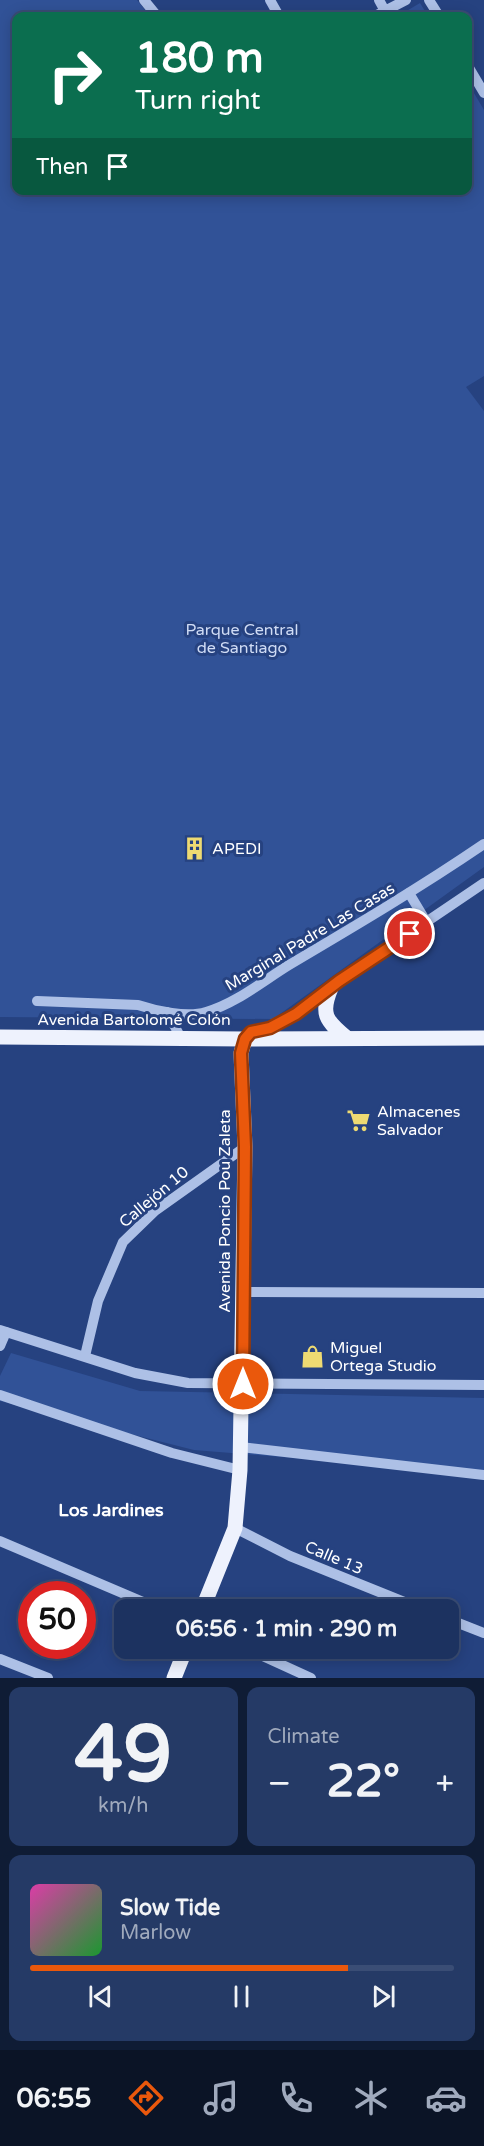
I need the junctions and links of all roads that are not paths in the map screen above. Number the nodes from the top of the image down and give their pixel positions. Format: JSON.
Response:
{"nodes":[{"id":1,"x":144,"y":0,"type":"edge"},
{"id":2,"x":406,"y":0,"type":"edge"},
{"id":3,"x":154,"y":12,"type":"edge"},
{"id":4,"x":384,"y":12,"type":"edge"},
{"id":5,"x":472,"y":73,"type":"edge"},
{"id":6,"x":484,"y":93,"type":"edge"},
{"id":7,"x":484,"y":844,"type":"edge"},
{"id":8,"x":484,"y":883,"type":"edge"},
{"id":9,"x":409,"y":893,"type":"junction"},
{"id":10,"x":427,"y":922,"type":"junction"},
{"id":11,"x":332,"y":988,"type":"junction"},
{"id":12,"x":37,"y":1001,"type":"dead end"},
{"id":13,"x":167,"y":1012,"type":"junction"},
{"id":14,"x":0,"y":1037,"type":"edge"},
{"id":15,"x":181,"y":1038,"type":"junction"},
{"id":16,"x":346,"y":1038,"type":"junction"},
{"id":17,"x":484,"y":1038,"type":"edge"},
{"id":18,"x":245,"y":1039,"type":"junction"},
{"id":19,"x":245,"y":1147,"type":"junction"},
{"id":20,"x":243,"y":1292,"type":"junction"},
{"id":21,"x":484,"y":1293,"type":"edge"},
{"id":22,"x":3,"y":1331,"type":"edge"},
{"id":23,"x":0,"y":1346,"type":"edge"},
{"id":24,"x":85,"y":1356,"type":"junction"},
{"id":25,"x":243,"y":1384,"type":"junction"},
{"id":26,"x":484,"y":1385,"type":"edge"},
{"id":27,"x":0,"y":1395,"type":"edge"},
{"id":28,"x":241,"y":1447,"type":"junction"},
{"id":29,"x":240,"y":1470,"type":"junction"},
{"id":30,"x":484,"y":1475,"type":"edge"},
{"id":31,"x":235,"y":1528,"type":"junction"},
{"id":32,"x":0,"y":1541,"type":"edge"},
{"id":33,"x":136,"y":1599,"type":"edge"},
{"id":34,"x":206,"y":1599,"type":"edge"},
{"id":35,"x":397,"y":1599,"type":"edge"},
{"id":36,"x":459,"y":1623,"type":"edge"},
{"id":37,"x":484,"y":1633,"type":"edge"},
{"id":38,"x":0,"y":1659,"type":"edge"},
{"id":39,"x":182,"y":1659,"type":"edge"},
{"id":40,"x":269,"y":1659,"type":"edge"},
{"id":41,"x":48,"y":1678,"type":"edge"},
{"id":42,"x":174,"y":1678,"type":"edge"},
{"id":43,"x":311,"y":1678,"type":"edge"}],
"edges":[{"from":1,"to":3,"type":"street"},
{"from":2,"to":4,"type":"street"},
{"from":5,"to":6,"type":"street"},
{"from":7,"to":9,"type":"street","name":"Marginal Padre Las Casas"},
{"from":8,"to":10,"type":"street"},
{"from":9,"to":10,"type":"street"},
{"from":9,"to":13,"type":"street","name":"Marginal Padre Las Casas"},
{"from":10,"to":11,"type":"street"},
{"from":11,"to":16,"type":"main road"},
{"from":11,"to":18,"type":"street"},
{"from":12,"to":13,"type":"street","name":"Marginal Padre Las Casas"},
{"from":13,"to":15,"type":"street"},
{"from":14,"to":15,"type":"main road","name":"Avenida Bartolomé Colón"},
{"from":15,"to":18,"type":"main road","name":"Avenida Bartolomé Colón"},
{"from":16,"to":17,"type":"main road","name":"Avenida Bartolomé Colón"},
{"from":16,"to":18,"type":"main road","name":"Avenida Bartolomé Colón"},
{"from":18,"to":19,"type":"main road","name":"Avenida Poncio Pou Zaleta"},
{"from":19,"to":20,"type":"main road","name":"Avenida Poncio Pou Zaleta"},
{"from":19,"to":24,"type":"street","name":"Callejón 10"},
{"from":20,"to":21,"type":"street"},
{"from":20,"to":25,"type":"main road","name":"Avenida Poncio Pou Zaleta"},
{"from":22,"to":23,"type":"street"},
{"from":22,"to":24,"type":"street"},
{"from":24,"to":25,"type":"street"},
{"from":25,"to":26,"type":"street"},
{"from":25,"to":28,"type":"main road","name":"Avenida Poncio Pou Zaleta"},
{"from":27,"to":29,"type":"street"},
{"from":28,"to":29,"type":"main road","name":"Avenida Poncio Pou Zaleta"},
{"from":28,"to":30,"type":"street"},
{"from":29,"to":31,"type":"main road","name":"Avenida Poncio Pou Zaleta"},
{"from":31,"to":34,"type":"main road","name":"Avenida Poncio Pou Zaleta"},
{"from":31,"to":35,"type":"street","name":"Calle 13"},
{"from":32,"to":33,"type":"street"},
{"from":36,"to":37,"type":"street"},
{"from":38,"to":41,"type":"street"},
{"from":39,"to":42,"type":"main road"},
{"from":40,"to":43,"type":"street"}]}
